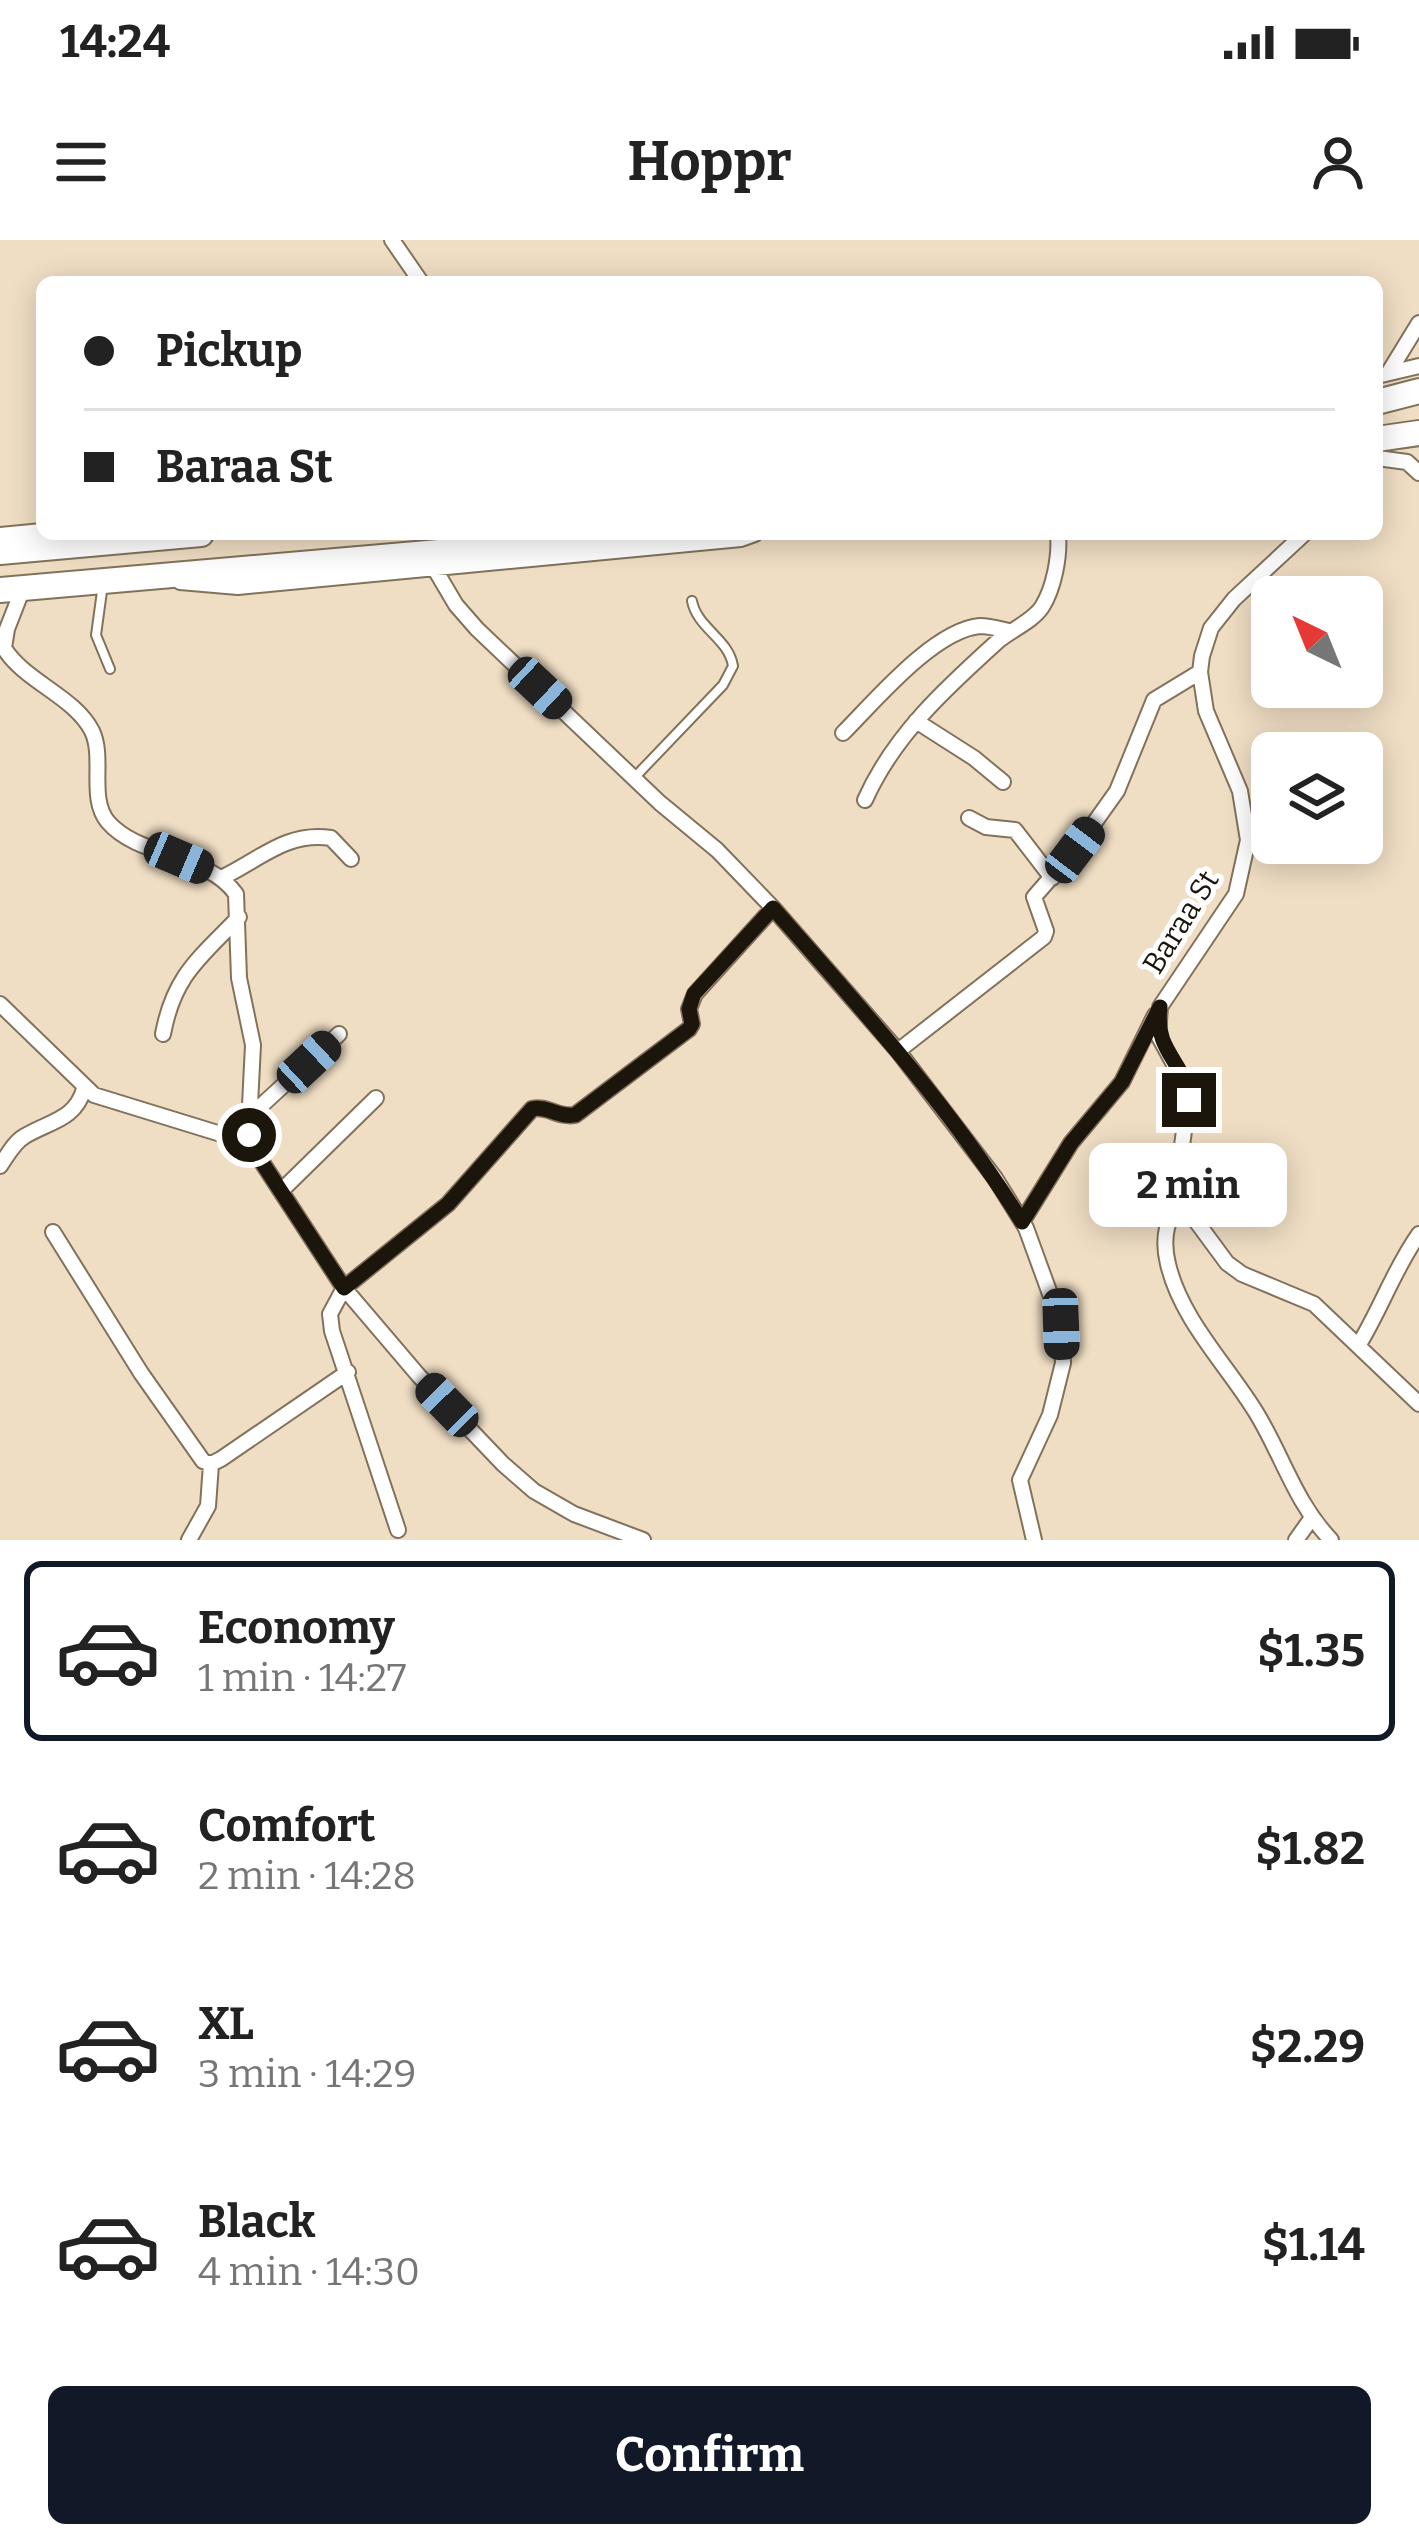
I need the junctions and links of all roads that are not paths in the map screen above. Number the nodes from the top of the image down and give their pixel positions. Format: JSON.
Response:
{"nodes":[{"id":1,"x":392,"y":240,"type":"edge"},
{"id":2,"x":417,"y":276,"type":"edge"},
{"id":3,"x":1419,"y":323,"type":"edge"},
{"id":4,"x":1419,"y":366,"type":"edge"},
{"id":5,"x":1383,"y":374,"type":"edge"},
{"id":6,"x":1419,"y":392,"type":"edge"},
{"id":7,"x":1383,"y":400,"type":"edge"},
{"id":8,"x":1419,"y":433,"type":"edge"},
{"id":9,"x":1383,"y":438,"type":"edge"},
{"id":10,"x":1383,"y":459,"type":"edge"},
{"id":11,"x":1419,"y":473,"type":"edge"},
{"id":12,"x":36,"y":532,"type":"edge"},
{"id":13,"x":0,"y":535,"type":"edge"},
{"id":14,"x":134,"y":540,"type":"edge"},
{"id":15,"x":579,"y":540,"type":"edge"},
{"id":16,"x":730,"y":540,"type":"edge"},
{"id":17,"x":1058,"y":540,"type":"edge"},
{"id":18,"x":1298,"y":540,"type":"edge"},
{"id":19,"x":0,"y":552,"type":"edge"},
{"id":20,"x":434,"y":566,"type":"junction"},
{"id":21,"x":152,"y":578,"type":"junction"},
{"id":22,"x":104,"y":581,"type":"junction"},
{"id":23,"x":11,"y":589,"type":"edge"},
{"id":24,"x":692,"y":601,"type":"dead end"},
{"id":25,"x":1009,"y":631,"type":"junction"},
{"id":26,"x":2,"y":650,"type":"edge"},
{"id":27,"x":110,"y":669,"type":"dead end"},
{"id":28,"x":1199,"y":673,"type":"junction"},
{"id":29,"x":916,"y":721,"type":"junction"},
{"id":30,"x":843,"y":733,"type":"dead end"},
{"id":31,"x":634,"y":778,"type":"junction"},
{"id":32,"x":1004,"y":782,"type":"dead end"},
{"id":33,"x":865,"y":800,"type":"dead end"},
{"id":34,"x":969,"y":818,"type":"dead end"},
{"id":35,"x":351,"y":859,"type":"dead end"},
{"id":36,"x":221,"y":878,"type":"junction"},
{"id":37,"x":1052,"y":878,"type":"junction"},
{"id":38,"x":773,"y":908,"type":"junction"},
{"id":39,"x":239,"y":917,"type":"junction"},
{"id":40,"x":0,"y":1004,"type":"edge"},
{"id":41,"x":1160,"y":1007,"type":"junction"},
{"id":42,"x":163,"y":1034,"type":"dead end"},
{"id":43,"x":340,"y":1034,"type":"dead end"},
{"id":44,"x":898,"y":1051,"type":"junction"},
{"id":45,"x":84,"y":1089,"type":"junction"},
{"id":46,"x":376,"y":1099,"type":"dead end"},
{"id":47,"x":249,"y":1117,"type":"junction"},
{"id":48,"x":250,"y":1143,"type":"junction"},
{"id":49,"x":0,"y":1166,"type":"edge"},
{"id":50,"x":281,"y":1191,"type":"junction"},
{"id":51,"x":1181,"y":1195,"type":"junction"},
{"id":52,"x":1022,"y":1222,"type":"junction"},
{"id":53,"x":53,"y":1232,"type":"dead end"},
{"id":54,"x":1419,"y":1234,"type":"edge"},
{"id":55,"x":344,"y":1288,"type":"junction"},
{"id":56,"x":1358,"y":1346,"type":"junction"},
{"id":57,"x":348,"y":1372,"type":"junction"},
{"id":58,"x":1419,"y":1404,"type":"edge"},
{"id":59,"x":211,"y":1464,"type":"junction"},
{"id":60,"x":1311,"y":1519,"type":"junction"},
{"id":61,"x":398,"y":1530,"type":"dead end"},
{"id":62,"x":189,"y":1540,"type":"edge"},
{"id":63,"x":643,"y":1540,"type":"edge"},
{"id":64,"x":1034,"y":1540,"type":"edge"},
{"id":65,"x":1296,"y":1540,"type":"edge"},
{"id":66,"x":1331,"y":1540,"type":"edge"}],
"edges":[{"from":1,"to":2,"type":"street"},
{"from":3,"to":5,"type":"street"},
{"from":4,"to":5,"type":"street"},
{"from":6,"to":7,"type":"highway"},
{"from":8,"to":9,"type":"highway"},
{"from":10,"to":11,"type":"street"},
{"from":12,"to":13,"type":"street"},
{"from":14,"to":19,"type":"highway"},
{"from":15,"to":21,"type":"highway"},
{"from":16,"to":20,"type":"street"},
{"from":17,"to":25,"type":"street"},
{"from":18,"to":28,"type":"street"},
{"from":20,"to":21,"type":"street"},
{"from":20,"to":31,"type":"street"},
{"from":21,"to":22,"type":"highway"},
{"from":22,"to":23,"type":"highway"},
{"from":22,"to":27,"type":"lane"},
{"from":23,"to":26,"type":"street"},
{"from":24,"to":31,"type":"lane"},
{"from":25,"to":29,"type":"street"},
{"from":25,"to":30,"type":"street"},
{"from":26,"to":36,"type":"street"},
{"from":28,"to":37,"type":"street"},
{"from":28,"to":41,"type":"street","name":"Baraa St"},
{"from":29,"to":32,"type":"street"},
{"from":29,"to":33,"type":"street"},
{"from":31,"to":38,"type":"street"},
{"from":34,"to":37,"type":"street"},
{"from":35,"to":36,"type":"street"},
{"from":36,"to":39,"type":"street"},
{"from":37,"to":44,"type":"street"},
{"from":38,"to":44,"type":"street"},
{"from":38,"to":55,"type":"street"},
{"from":39,"to":42,"type":"street"},
{"from":39,"to":47,"type":"street"},
{"from":40,"to":45,"type":"street"},
{"from":41,"to":51,"type":"street","name":"Baraa St"},
{"from":41,"to":52,"type":"street"},
{"from":43,"to":47,"type":"street"},
{"from":44,"to":52,"type":"street"},
{"from":45,"to":48,"type":"street"},
{"from":45,"to":49,"type":"street"},
{"from":46,"to":50,"type":"street"},
{"from":47,"to":48,"type":"street"},
{"from":48,"to":50,"type":"street"},
{"from":50,"to":55,"type":"street"},
{"from":51,"to":56,"type":"street"},
{"from":51,"to":60,"type":"street","name":"Baraa St"},
{"from":52,"to":64,"type":"street"},
{"from":53,"to":59,"type":"street"},
{"from":54,"to":56,"type":"street"},
{"from":55,"to":57,"type":"street"},
{"from":55,"to":63,"type":"street"},
{"from":56,"to":58,"type":"street"},
{"from":57,"to":59,"type":"street"},
{"from":57,"to":61,"type":"street"},
{"from":59,"to":62,"type":"street"},
{"from":60,"to":65,"type":"street"},
{"from":60,"to":66,"type":"street","name":"Baraa St"}]}
